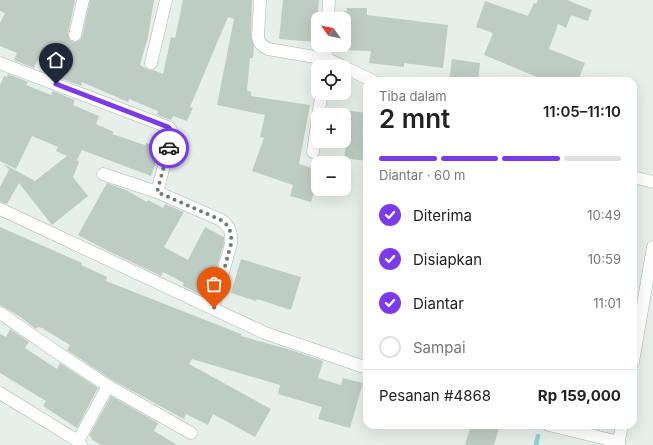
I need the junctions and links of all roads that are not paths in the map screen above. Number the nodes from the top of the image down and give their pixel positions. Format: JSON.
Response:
{"nodes":[{"id":1,"x":82,"y":0,"type":"edge"},
{"id":2,"x":166,"y":0,"type":"edge"},
{"id":3,"x":260,"y":0,"type":"edge"},
{"id":4,"x":329,"y":0,"type":"edge"},
{"id":5,"x":328,"y":12,"type":"edge"},
{"id":6,"x":75,"y":35,"type":"dead end"},
{"id":7,"x":314,"y":60,"type":"edge"},
{"id":8,"x":0,"y":63,"type":"edge"},
{"id":9,"x":151,"y":63,"type":"dead end"},
{"id":10,"x":351,"y":70,"type":"edge"},
{"id":11,"x":365,"y":77,"type":"edge"},
{"id":12,"x":314,"y":148,"type":"edge"},
{"id":13,"x":313,"y":152,"type":"dead end"},
{"id":14,"x":103,"y":174,"type":"dead end"},
{"id":15,"x":637,"y":178,"type":"edge"},
{"id":16,"x":653,"y":182,"type":"edge"},
{"id":17,"x":157,"y":192,"type":"junction"},
{"id":18,"x":0,"y":209,"type":"edge"},
{"id":19,"x":653,"y":247,"type":"edge"},
{"id":20,"x":214,"y":308,"type":"junction"},
{"id":21,"x":0,"y":313,"type":"edge"},
{"id":22,"x":637,"y":339,"type":"edge"},
{"id":23,"x":363,"y":367,"type":"edge"},
{"id":24,"x":108,"y":386,"type":"junction"},
{"id":25,"x":0,"y":393,"type":"edge"},
{"id":26,"x":564,"y":429,"type":"edge"},
{"id":27,"x":621,"y":429,"type":"edge"},
{"id":28,"x":191,"y":433,"type":"dead end"},
{"id":29,"x":80,"y":443,"type":"edge"},
{"id":30,"x":619,"y":444,"type":"edge"}],
"edges":[{"from":1,"to":6,"type":"street"},
{"from":2,"to":9,"type":"street"},
{"from":3,"to":7,"type":"street"},
{"from":4,"to":5,"type":"street"},
{"from":8,"to":17,"type":"street"},
{"from":10,"to":11,"type":"street"},
{"from":12,"to":13,"type":"street"},
{"from":14,"to":17,"type":"street"},
{"from":15,"to":16,"type":"street"},
{"from":17,"to":20,"type":"street"},
{"from":18,"to":20,"type":"street"},
{"from":19,"to":22,"type":"street"},
{"from":20,"to":23,"type":"street"},
{"from":21,"to":24,"type":"street"},
{"from":24,"to":28,"type":"street"},
{"from":24,"to":29,"type":"street"},
{"from":25,"to":29,"type":"street"},
{"from":26,"to":30,"type":"street"},
{"from":27,"to":30,"type":"street"}]}
